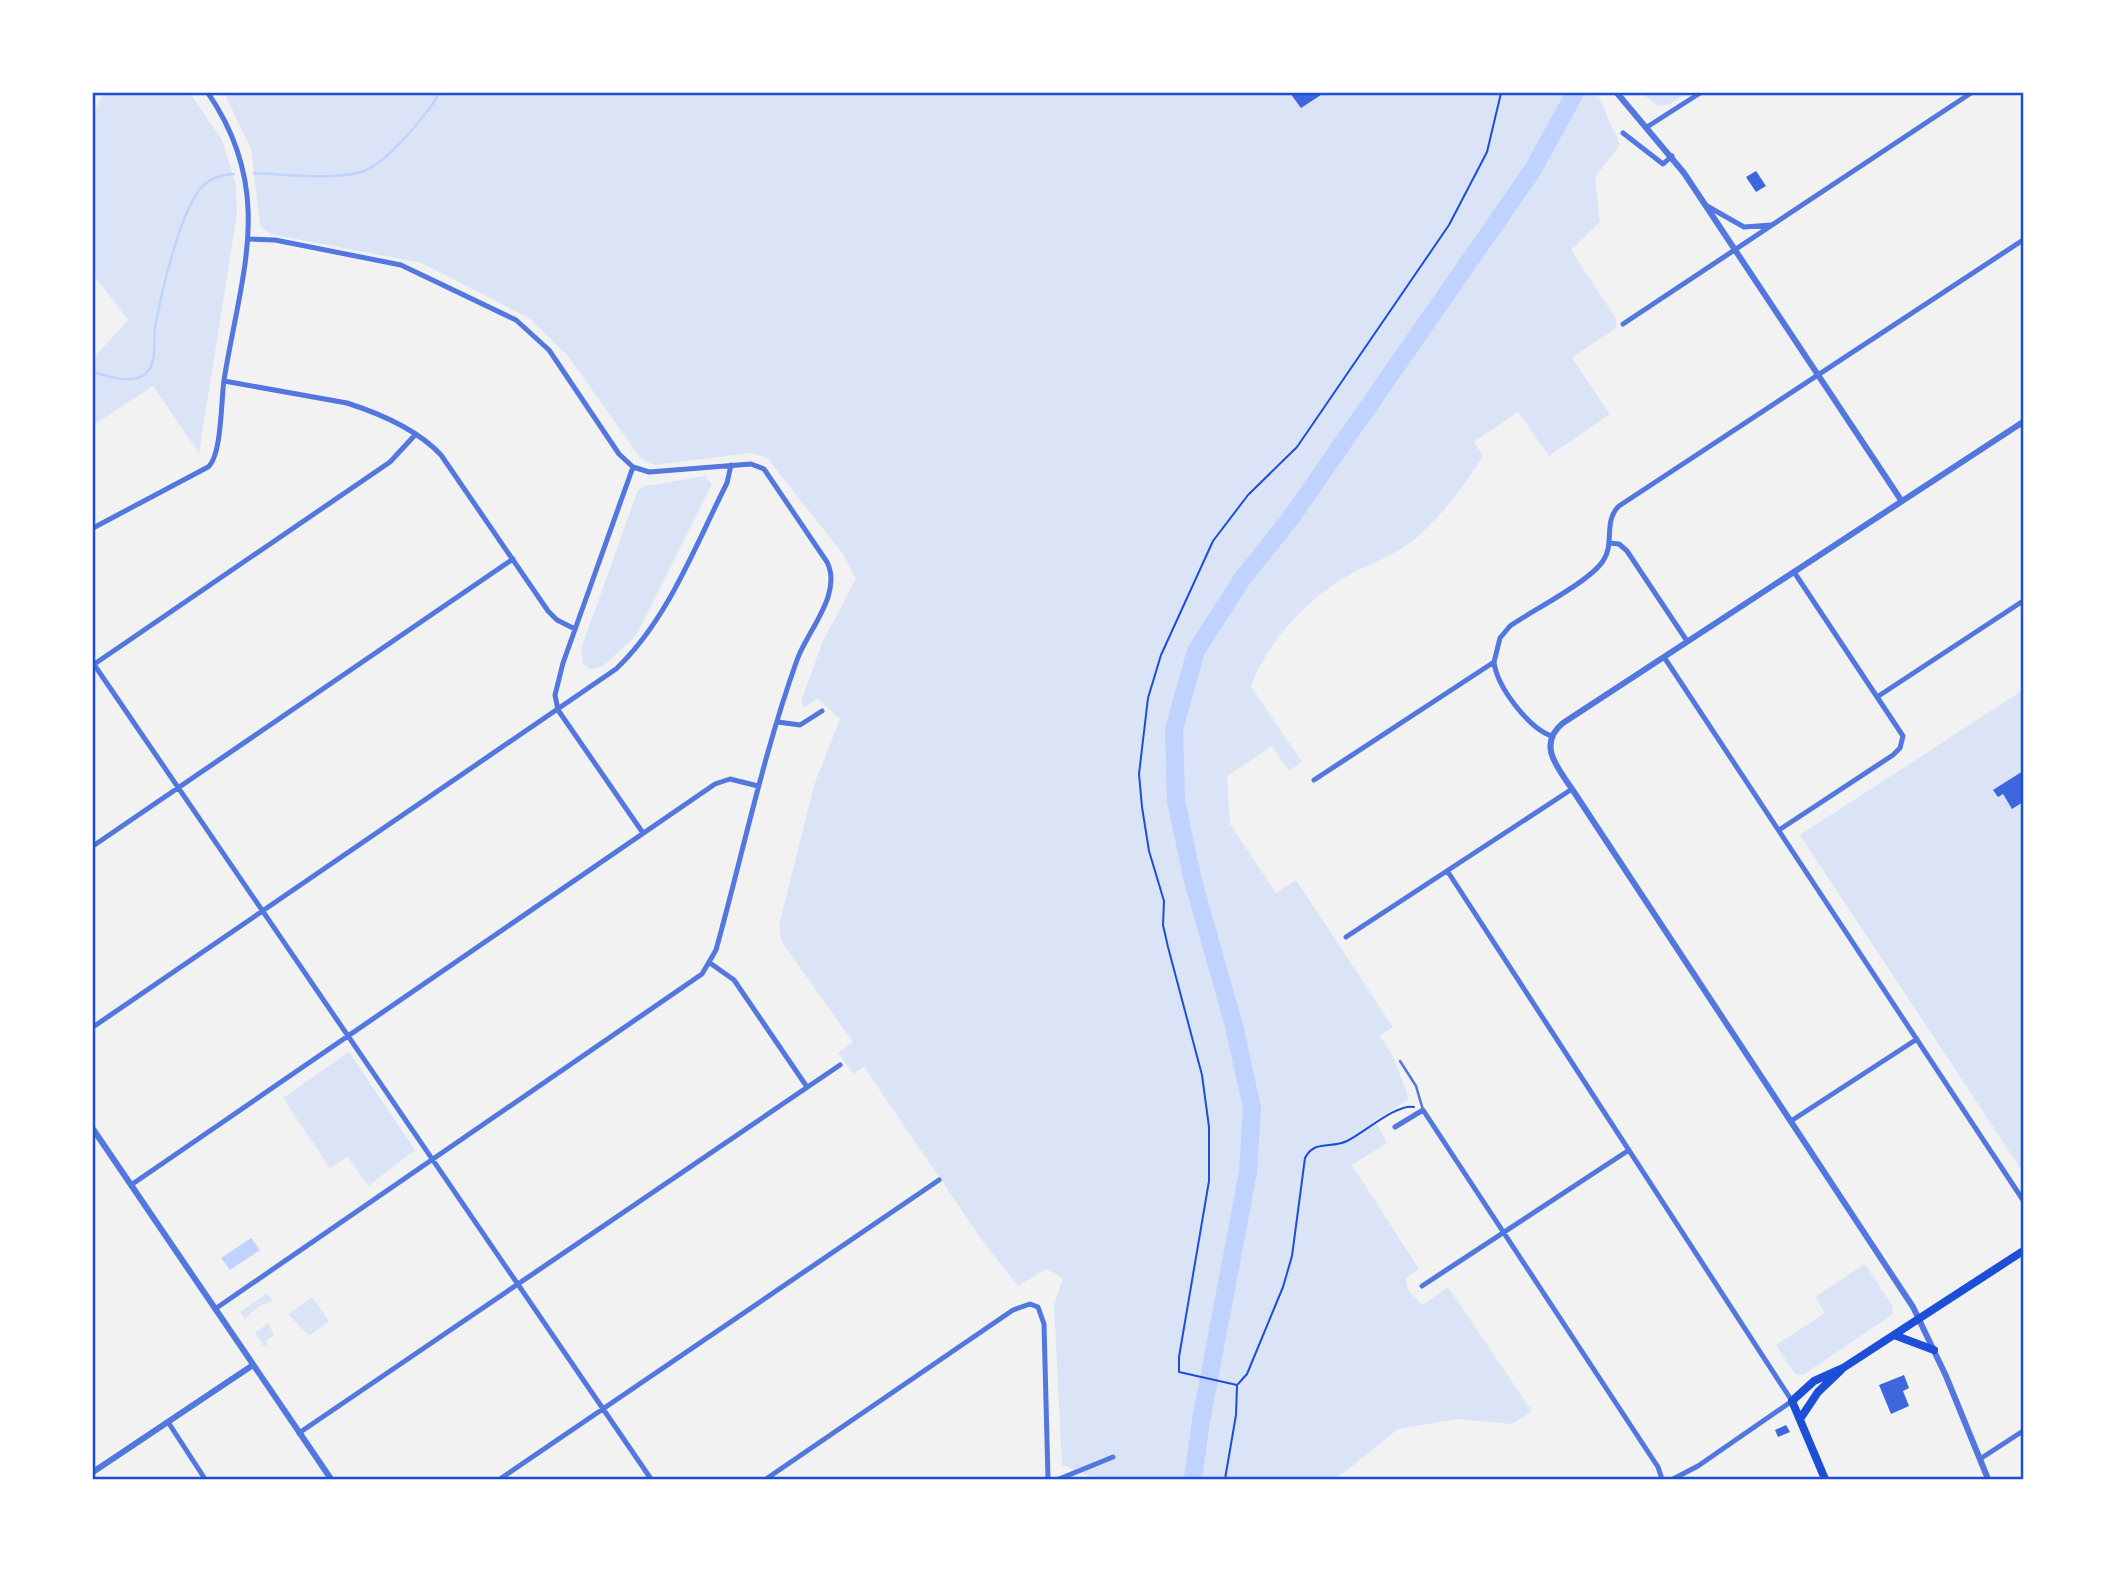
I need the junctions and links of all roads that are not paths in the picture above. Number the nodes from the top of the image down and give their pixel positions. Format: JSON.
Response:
{"nodes":[{"id":1,"x":208,"y":93,"type":"edge"},
{"id":2,"x":1617,"y":93,"type":"edge"},
{"id":3,"x":1700,"y":93,"type":"edge"},
{"id":4,"x":1971,"y":93,"type":"edge"},
{"id":5,"x":1647,"y":127,"type":"junction"},
{"id":6,"x":1623,"y":133,"type":"dead end"},
{"id":7,"x":1672,"y":156,"type":"junction"},
{"id":8,"x":1707,"y":206,"type":"junction"},
{"id":9,"x":1773,"y":225,"type":"junction"},
{"id":10,"x":250,"y":239,"type":"junction"},
{"id":11,"x":2023,"y":240,"type":"edge"},
{"id":12,"x":1735,"y":250,"type":"junction"},
{"id":13,"x":1623,"y":324,"type":"dead end"},
{"id":14,"x":1818,"y":375,"type":"junction"},
{"id":15,"x":224,"y":381,"type":"junction"},
{"id":16,"x":2023,"y":422,"type":"edge"},
{"id":17,"x":415,"y":435,"type":"junction"},
{"id":18,"x":731,"y":465,"type":"junction"},
{"id":19,"x":634,"y":467,"type":"junction"},
{"id":20,"x":1901,"y":500,"type":"junction"},
{"id":21,"x":93,"y":528,"type":"edge"},
{"id":22,"x":1609,"y":543,"type":"junction"},
{"id":23,"x":513,"y":559,"type":"junction"},
{"id":24,"x":1794,"y":572,"type":"junction"},
{"id":25,"x":2023,"y":601,"type":"edge"},
{"id":26,"x":575,"y":629,"type":"junction"},
{"id":27,"x":1688,"y":641,"type":"junction"},
{"id":28,"x":1664,"y":657,"type":"junction"},
{"id":29,"x":1494,"y":662,"type":"junction"},
{"id":30,"x":93,"y":664,"type":"edge"},
{"id":31,"x":1877,"y":697,"type":"junction"},
{"id":32,"x":558,"y":710,"type":"junction"},
{"id":33,"x":822,"y":711,"type":"dead end"},
{"id":34,"x":778,"y":722,"type":"junction"},
{"id":35,"x":1551,"y":736,"type":"junction"},
{"id":36,"x":1314,"y":780,"type":"dead end"},
{"id":37,"x":758,"y":786,"type":"junction"},
{"id":38,"x":178,"y":788,"type":"junction"},
{"id":39,"x":1572,"y":789,"type":"junction"},
{"id":40,"x":1779,"y":830,"type":"junction"},
{"id":41,"x":643,"y":833,"type":"junction"},
{"id":42,"x":93,"y":846,"type":"edge"},
{"id":43,"x":1448,"y":872,"type":"junction"},
{"id":44,"x":263,"y":912,"type":"junction"},
{"id":45,"x":1346,"y":937,"type":"dead end"},
{"id":46,"x":710,"y":963,"type":"junction"},
{"id":47,"x":93,"y":1027,"type":"edge"},
{"id":48,"x":348,"y":1037,"type":"junction"},
{"id":49,"x":1917,"y":1039,"type":"junction"},
{"id":50,"x":1400,"y":1061,"type":"dead end"},
{"id":51,"x":839,"y":1065,"type":"dead end"},
{"id":52,"x":807,"y":1087,"type":"junction"},
{"id":53,"x":1423,"y":1110,"type":"junction"},
{"id":54,"x":1791,"y":1121,"type":"junction"},
{"id":55,"x":1395,"y":1127,"type":"dead end"},
{"id":56,"x":93,"y":1129,"type":"edge"},
{"id":57,"x":1629,"y":1150,"type":"junction"},
{"id":58,"x":433,"y":1160,"type":"junction"},
{"id":59,"x":939,"y":1180,"type":"dead end"},
{"id":60,"x":131,"y":1185,"type":"junction"},
{"id":61,"x":2023,"y":1200,"type":"edge"},
{"id":62,"x":1503,"y":1232,"type":"junction"},
{"id":63,"x":2023,"y":1251,"type":"edge"},
{"id":64,"x":518,"y":1284,"type":"junction"},
{"id":65,"x":1422,"y":1286,"type":"dead end"},
{"id":66,"x":215,"y":1309,"type":"junction"},
{"id":67,"x":1919,"y":1319,"type":"junction"},
{"id":68,"x":1894,"y":1335,"type":"junction"},
{"id":69,"x":1934,"y":1350,"type":"junction"},
{"id":70,"x":253,"y":1365,"type":"junction"},
{"id":71,"x":1843,"y":1368,"type":"junction"},
{"id":72,"x":1792,"y":1401,"type":"junction"},
{"id":73,"x":602,"y":1408,"type":"junction"},
{"id":74,"x":1801,"y":1419,"type":"junction"},
{"id":75,"x":169,"y":1422,"type":"junction"},
{"id":76,"x":2023,"y":1431,"type":"edge"},
{"id":77,"x":299,"y":1433,"type":"junction"},
{"id":78,"x":1113,"y":1457,"type":"dead end"},
{"id":79,"x":1980,"y":1459,"type":"junction"},
{"id":80,"x":93,"y":1472,"type":"edge"},
{"id":81,"x":205,"y":1479,"type":"edge"},
{"id":82,"x":331,"y":1479,"type":"edge"},
{"id":83,"x":500,"y":1479,"type":"edge"},
{"id":84,"x":651,"y":1479,"type":"edge"},
{"id":85,"x":766,"y":1479,"type":"edge"},
{"id":86,"x":1048,"y":1479,"type":"edge"},
{"id":87,"x":1059,"y":1479,"type":"edge"},
{"id":88,"x":1662,"y":1479,"type":"edge"},
{"id":89,"x":1673,"y":1479,"type":"edge"},
{"id":90,"x":1825,"y":1479,"type":"edge"},
{"id":91,"x":1988,"y":1479,"type":"edge"}],
"edges":[{"from":1,"to":10,"type":"street"},
{"from":2,"to":5,"type":"street"},
{"from":3,"to":5,"type":"street"},
{"from":4,"to":9,"type":"street"},
{"from":5,"to":7,"type":"street"},
{"from":6,"to":7,"type":"street"},
{"from":7,"to":8,"type":"street"},
{"from":8,"to":9,"type":"street"},
{"from":8,"to":12,"type":"street"},
{"from":9,"to":12,"type":"street"},
{"from":10,"to":15,"type":"street"},
{"from":10,"to":19,"type":"street"},
{"from":11,"to":14,"type":"street"},
{"from":12,"to":13,"type":"street"},
{"from":12,"to":14,"type":"street"},
{"from":14,"to":20,"type":"street"},
{"from":14,"to":22,"type":"street"},
{"from":15,"to":17,"type":"street"},
{"from":15,"to":21,"type":"street"},
{"from":16,"to":20,"type":"street"},
{"from":17,"to":23,"type":"street"},
{"from":17,"to":30,"type":"street"},
{"from":18,"to":19,"type":"street"},
{"from":18,"to":32,"type":"street"},
{"from":18,"to":34,"type":"street"},
{"from":19,"to":26,"type":"street"},
{"from":20,"to":24,"type":"street"},
{"from":22,"to":27,"type":"street"},
{"from":22,"to":29,"type":"street"},
{"from":23,"to":26,"type":"street"},
{"from":23,"to":38,"type":"street"},
{"from":24,"to":27,"type":"street"},
{"from":24,"to":31,"type":"street"},
{"from":25,"to":31,"type":"street"},
{"from":26,"to":32,"type":"street"},
{"from":27,"to":28,"type":"street"},
{"from":28,"to":35,"type":"street"},
{"from":28,"to":40,"type":"street"},
{"from":29,"to":35,"type":"street"},
{"from":29,"to":36,"type":"street"},
{"from":30,"to":38,"type":"street"},
{"from":31,"to":40,"type":"street"},
{"from":32,"to":41,"type":"street"},
{"from":32,"to":44,"type":"street"},
{"from":33,"to":34,"type":"street"},
{"from":34,"to":37,"type":"street"},
{"from":35,"to":39,"type":"street"},
{"from":37,"to":41,"type":"street"},
{"from":37,"to":46,"type":"street"},
{"from":38,"to":42,"type":"street"},
{"from":38,"to":44,"type":"street"},
{"from":39,"to":43,"type":"street"},
{"from":39,"to":54,"type":"street"},
{"from":40,"to":49,"type":"street"},
{"from":41,"to":48,"type":"street"},
{"from":43,"to":45,"type":"street"},
{"from":43,"to":57,"type":"street"},
{"from":44,"to":47,"type":"street"},
{"from":44,"to":48,"type":"street"},
{"from":46,"to":52,"type":"street"},
{"from":46,"to":58,"type":"street"},
{"from":48,"to":58,"type":"street"},
{"from":48,"to":60,"type":"street"},
{"from":49,"to":54,"type":"street"},
{"from":49,"to":61,"type":"street"},
{"from":50,"to":53,"type":"lane"},
{"from":51,"to":52,"type":"street"},
{"from":52,"to":64,"type":"street"},
{"from":53,"to":55,"type":"street"},
{"from":53,"to":62,"type":"street"},
{"from":54,"to":67,"type":"street"},
{"from":56,"to":60,"type":"street"},
{"from":57,"to":62,"type":"street"},
{"from":57,"to":72,"type":"street"},
{"from":58,"to":64,"type":"street"},
{"from":58,"to":66,"type":"street"},
{"from":59,"to":73,"type":"street"},
{"from":60,"to":66,"type":"street"},
{"from":62,"to":65,"type":"street"},
{"from":62,"to":88,"type":"street"},
{"from":63,"to":67,"type":"main road"},
{"from":64,"to":73,"type":"street"},
{"from":64,"to":77,"type":"street"},
{"from":66,"to":70,"type":"street"},
{"from":67,"to":68,"type":"main road"},
{"from":67,"to":69,"type":"street"},
{"from":68,"to":69,"type":"main road"},
{"from":68,"to":71,"type":"main road"},
{"from":69,"to":79,"type":"street"},
{"from":70,"to":75,"type":"street"},
{"from":70,"to":77,"type":"street"},
{"from":71,"to":72,"type":"main road"},
{"from":71,"to":74,"type":"main road"},
{"from":72,"to":74,"type":"main road"},
{"from":72,"to":89,"type":"street"},
{"from":73,"to":83,"type":"street"},
{"from":73,"to":84,"type":"street"},
{"from":74,"to":90,"type":"main road"},
{"from":75,"to":80,"type":"street"},
{"from":75,"to":81,"type":"street"},
{"from":76,"to":79,"type":"street"},
{"from":77,"to":82,"type":"street"},
{"from":78,"to":87,"type":"street"},
{"from":79,"to":91,"type":"street"},
{"from":85,"to":86,"type":"street"}]}
